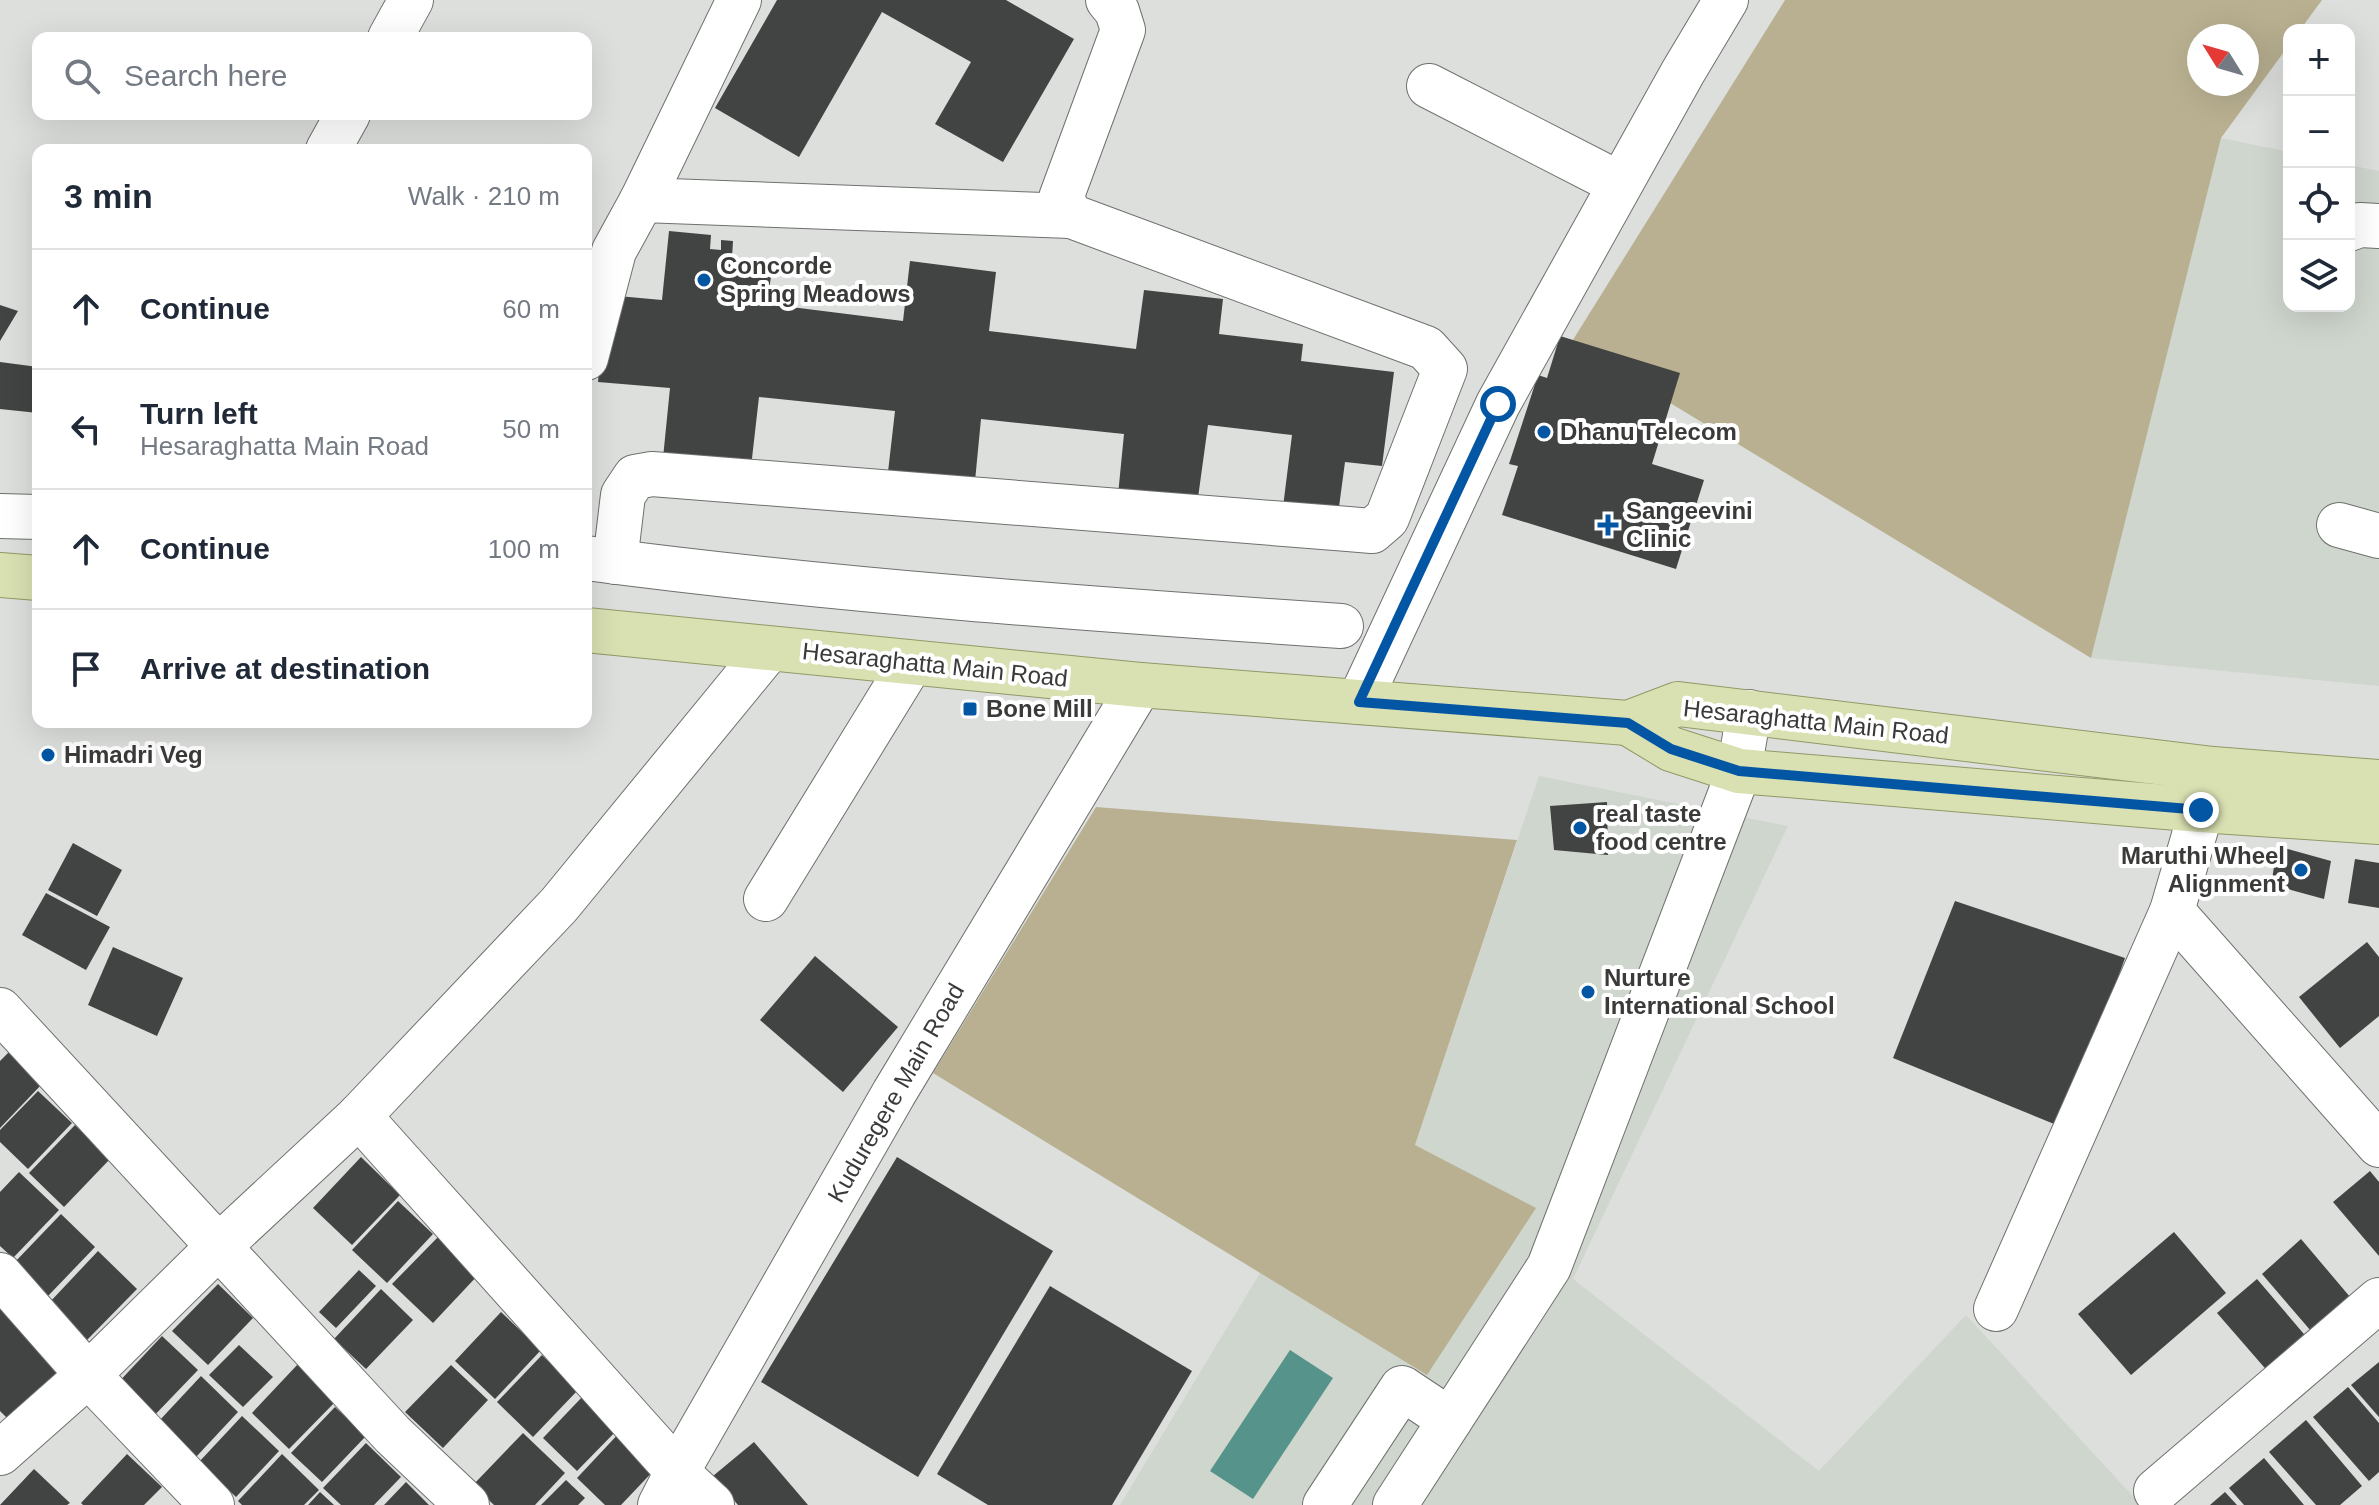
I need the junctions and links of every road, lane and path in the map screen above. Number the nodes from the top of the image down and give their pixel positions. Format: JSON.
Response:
{"nodes":[{"id":1,"x":411,"y":0,"type":"edge"},
{"id":2,"x":739,"y":0,"type":"edge"},
{"id":3,"x":1108,"y":0,"type":"edge"},
{"id":4,"x":1716,"y":3,"type":"edge"},
{"id":5,"x":393,"y":32,"type":"edge"},
{"id":6,"x":1429,"y":86,"type":"dead end"},
{"id":7,"x":345,"y":120,"type":"edge"},
{"id":8,"x":331,"y":144,"type":"edge"},
{"id":9,"x":1620,"y":184,"type":"junction"},
{"id":10,"x":642,"y":200,"type":"junction"},
{"id":11,"x":1071,"y":216,"type":"junction"},
{"id":12,"x":2379,"y":226,"type":"edge"},
{"id":13,"x":2355,"y":227,"type":"edge"},
{"id":14,"x":592,"y":335,"type":"edge"},
{"id":15,"x":0,"y":516,"type":"edge"},
{"id":16,"x":32,"y":517,"type":"edge"},
{"id":17,"x":600,"y":560,"type":"edge"},
{"id":18,"x":0,"y":575,"type":"edge"},
{"id":19,"x":32,"y":578,"type":"edge"},
{"id":20,"x":1341,"y":626,"type":"dead end"},
{"id":21,"x":592,"y":631,"type":"edge"},
{"id":22,"x":769,"y":649,"type":"junction"},
{"id":23,"x":911,"y":663,"type":"junction"},
{"id":24,"x":1140,"y":685,"type":"junction"},
{"id":25,"x":1359,"y":702,"type":"junction"},
{"id":26,"x":1749,"y":712,"type":"junction"},
{"id":27,"x":1628,"y":723,"type":"junction"},
{"id":28,"x":2213,"y":769,"type":"junction"},
{"id":29,"x":1739,"y":771,"type":"junction"},
{"id":30,"x":2379,"y":782,"type":"edge"},
{"id":31,"x":2201,"y":810,"type":"junction"},
{"id":32,"x":2379,"y":822,"type":"edge"},
{"id":33,"x":766,"y":899,"type":"dead end"},
{"id":34,"x":2172,"y":911,"type":"junction"},
{"id":35,"x":0,"y":1010,"type":"edge"},
{"id":36,"x":359,"y":1116,"type":"junction"},
{"id":37,"x":2379,"y":1145,"type":"edge"},
{"id":38,"x":218,"y":1247,"type":"junction"},
{"id":39,"x":0,"y":1275,"type":"edge"},
{"id":40,"x":2379,"y":1300,"type":"edge"},
{"id":41,"x":1996,"y":1309,"type":"dead end"},
{"id":42,"x":88,"y":1375,"type":"junction"},
{"id":43,"x":1450,"y":1420,"type":"junction"},
{"id":44,"x":0,"y":1453,"type":"edge"},
{"id":45,"x":669,"y":1487,"type":"edge"},
{"id":46,"x":2156,"y":1491,"type":"dead end"},
{"id":47,"x":212,"y":1505,"type":"edge"},
{"id":48,"x":467,"y":1505,"type":"edge"},
{"id":49,"x":712,"y":1505,"type":"edge"},
{"id":50,"x":1325,"y":1505,"type":"edge"},
{"id":51,"x":1395,"y":1505,"type":"edge"}],
"edges":[{"from":1,"to":5,"type":"street"},
{"from":2,"to":10,"type":"street"},
{"from":3,"to":11,"type":"street"},
{"from":4,"to":9,"type":"street"},
{"from":6,"to":9,"type":"street"},
{"from":7,"to":8,"type":"street"},
{"from":9,"to":25,"type":"street"},
{"from":10,"to":11,"type":"street"},
{"from":10,"to":14,"type":"street"},
{"from":11,"to":17,"type":"street"},
{"from":12,"to":13,"type":"street"},
{"from":15,"to":16,"type":"street"},
{"from":17,"to":20,"type":"street"},
{"from":18,"to":19,"type":"main road"},
{"from":21,"to":22,"type":"main road","name":"Hesaraghatta Main Road"},
{"from":22,"to":23,"type":"main road","name":"Hesaraghatta Main Road"},
{"from":22,"to":36,"type":"street"},
{"from":23,"to":24,"type":"main road","name":"Hesaraghatta Main Road"},
{"from":23,"to":33,"type":"street"},
{"from":24,"to":25,"type":"main road","name":"Hesaraghatta Main Road"},
{"from":24,"to":45,"type":"street","name":"Kuduregere Main Road"},
{"from":25,"to":27,"type":"main road","name":"Hesaraghatta Main Road"},
{"from":26,"to":27,"type":"main road","name":"Hesaraghatta Main Road"},
{"from":26,"to":28,"type":"main road","name":"Hesaraghatta Main Road"},
{"from":26,"to":29,"type":"street"},
{"from":27,"to":29,"type":"main road"},
{"from":28,"to":30,"type":"main road","name":"Hesaraghatta Main Road"},
{"from":28,"to":31,"type":"street"},
{"from":29,"to":31,"type":"main road"},
{"from":29,"to":43,"type":"street"},
{"from":31,"to":32,"type":"main road"},
{"from":31,"to":34,"type":"street"},
{"from":34,"to":37,"type":"street"},
{"from":34,"to":41,"type":"street"},
{"from":35,"to":38,"type":"street"},
{"from":36,"to":38,"type":"street"},
{"from":36,"to":45,"type":"street"},
{"from":38,"to":42,"type":"street"},
{"from":38,"to":48,"type":"street"},
{"from":39,"to":42,"type":"street"},
{"from":40,"to":46,"type":"street"},
{"from":42,"to":44,"type":"street"},
{"from":42,"to":47,"type":"street"},
{"from":43,"to":50,"type":"street"},
{"from":43,"to":51,"type":"street"},
{"from":45,"to":49,"type":"street"}]}
